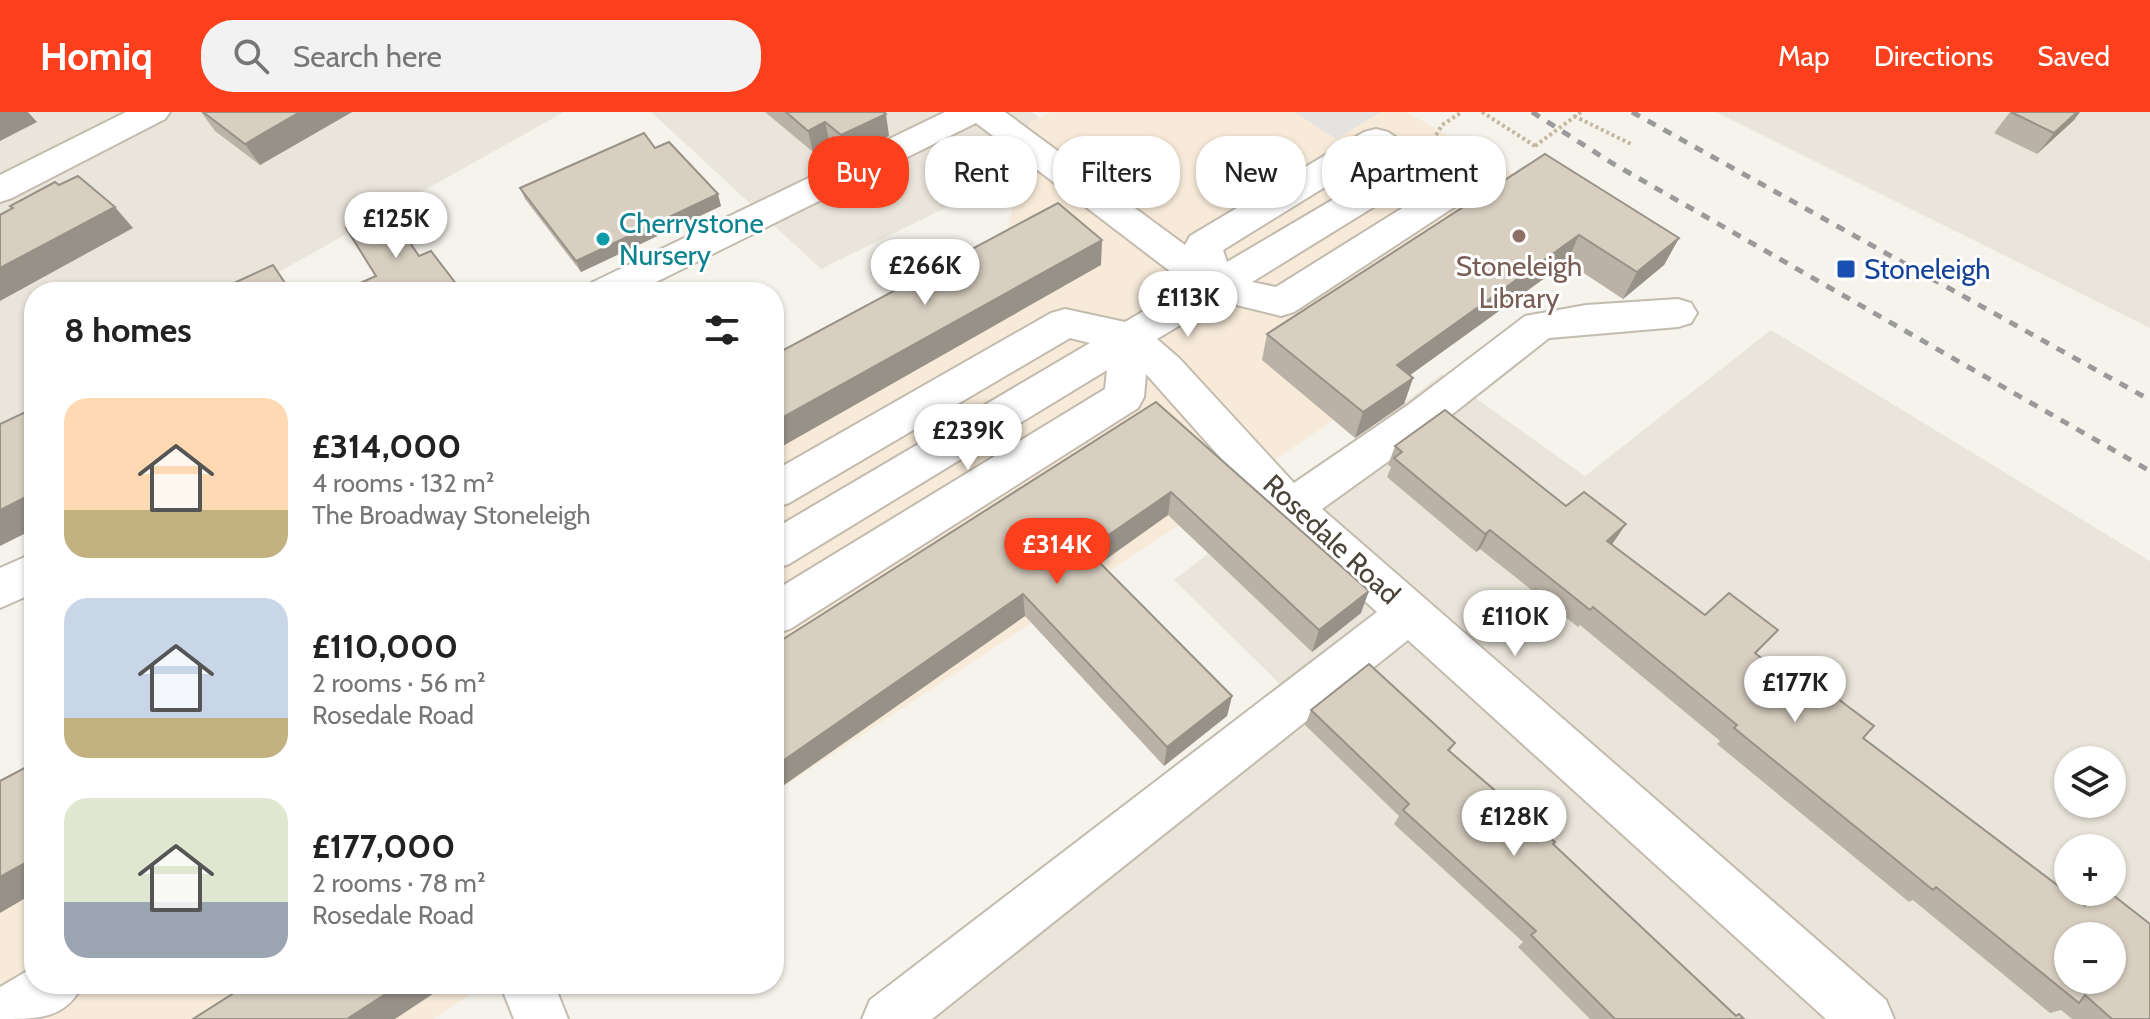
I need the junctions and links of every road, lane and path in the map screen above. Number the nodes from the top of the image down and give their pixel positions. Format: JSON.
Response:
{"nodes":[{"id":1,"x":153,"y":112,"type":"edge"},
{"id":2,"x":1462,"y":112,"type":"edge"},
{"id":3,"x":1482,"y":112,"type":"edge"},
{"id":4,"x":1581,"y":112,"type":"edge"},
{"id":5,"x":991,"y":114,"type":"edge"},
{"id":6,"x":1574,"y":116,"type":"junction"},
{"id":7,"x":1442,"y":125,"type":"dead end"},
{"id":8,"x":1633,"y":145,"type":"dead end"},
{"id":9,"x":0,"y":190,"type":"edge"},
{"id":10,"x":626,"y":282,"type":"edge"},
{"id":11,"x":1216,"y":287,"type":"junction"},
{"id":12,"x":1678,"y":313,"type":"dead end"},
{"id":13,"x":1129,"y":337,"type":"junction"},
{"id":14,"x":784,"y":485,"type":"edge"},
{"id":15,"x":1291,"y":508,"type":"junction"},
{"id":16,"x":784,"y":545,"type":"edge"},
{"id":17,"x":24,"y":577,"type":"edge"},
{"id":18,"x":0,"y":589,"type":"edge"},
{"id":19,"x":784,"y":609,"type":"edge"},
{"id":20,"x":1411,"y":612,"type":"junction"},
{"id":21,"x":40,"y":994,"type":"edge"},
{"id":22,"x":531,"y":994,"type":"edge"},
{"id":23,"x":0,"y":1018,"type":"edge"},
{"id":24,"x":541,"y":1019,"type":"edge"},
{"id":25,"x":889,"y":1019,"type":"edge"},
{"id":26,"x":1867,"y":1019,"type":"edge"}],
"edges":[{"from":1,"to":9,"type":"street"},
{"from":2,"to":7,"type":"path"},
{"from":3,"to":6,"type":"path","bridge":true},
{"from":4,"to":6,"type":"path","bridge":true},
{"from":5,"to":10,"type":"street"},
{"from":5,"to":11,"type":"street"},
{"from":6,"to":8,"type":"path"},
{"from":11,"to":11,"type":"street"},
{"from":11,"to":13,"type":"street"},
{"from":12,"to":15,"type":"street"},
{"from":13,"to":14,"type":"street"},
{"from":13,"to":15,"type":"street","name":"Rosedale Road"},
{"from":13,"to":16,"type":"street"},
{"from":13,"to":19,"type":"street"},
{"from":15,"to":20,"type":"street","name":"Rosedale Road"},
{"from":17,"to":18,"type":"street"},
{"from":20,"to":25,"type":"street"},
{"from":20,"to":26,"type":"street","name":"Rosedale Road"},
{"from":21,"to":23,"type":"street"},
{"from":22,"to":24,"type":"street"}]}
